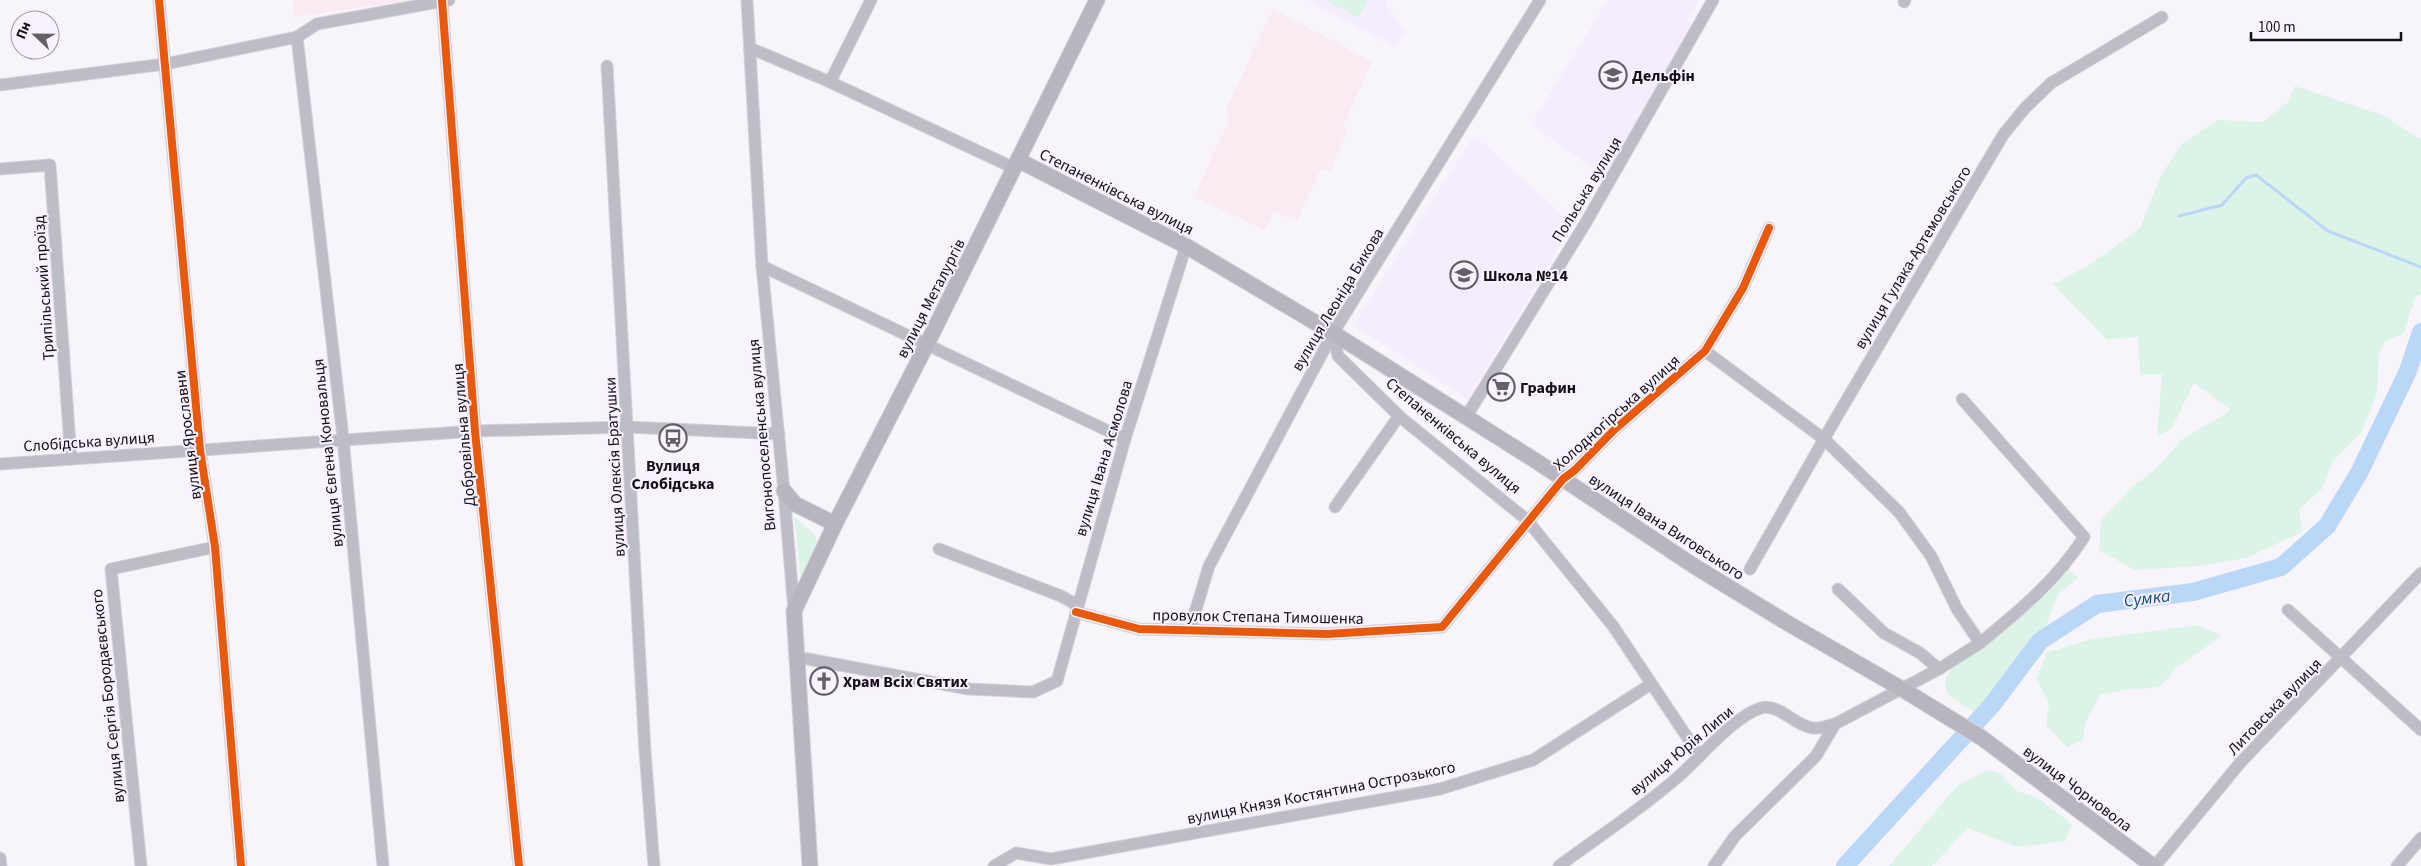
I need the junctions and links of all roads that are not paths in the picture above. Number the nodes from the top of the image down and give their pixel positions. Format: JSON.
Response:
{"nodes":[{"id":1,"x":159,"y":0,"type":"edge"},
{"id":2,"x":748,"y":0,"type":"edge"},
{"id":3,"x":871,"y":0,"type":"edge"},
{"id":4,"x":1097,"y":0,"type":"edge"},
{"id":5,"x":1540,"y":0,"type":"edge"},
{"id":6,"x":1713,"y":0,"type":"edge"},
{"id":7,"x":446,"y":1,"type":"edge"},
{"id":8,"x":2162,"y":17,"type":"dead end"},
{"id":9,"x":298,"y":37,"type":"junction"},
{"id":10,"x":750,"y":48,"type":"junction"},
{"id":11,"x":165,"y":64,"type":"junction"},
{"id":12,"x":607,"y":66,"type":"dead end"},
{"id":13,"x":830,"y":82,"type":"junction"},
{"id":14,"x":0,"y":85,"type":"edge"},
{"id":15,"x":1016,"y":164,"type":"junction"},
{"id":16,"x":0,"y":169,"type":"edge"},
{"id":17,"x":1769,"y":228,"type":"dead end"},
{"id":18,"x":1186,"y":246,"type":"junction"},
{"id":19,"x":762,"y":266,"type":"junction"},
{"id":20,"x":1333,"y":333,"type":"junction"},
{"id":21,"x":927,"y":344,"type":"junction"},
{"id":22,"x":1705,"y":351,"type":"junction"},
{"id":23,"x":1962,"y":398,"type":"dead end"},
{"id":24,"x":1399,"y":416,"type":"junction"},
{"id":25,"x":1466,"y":417,"type":"junction"},
{"id":26,"x":628,"y":427,"type":"junction"},
{"id":27,"x":475,"y":431,"type":"junction"},
{"id":28,"x":778,"y":434,"type":"junction"},
{"id":29,"x":343,"y":438,"type":"junction"},
{"id":30,"x":1824,"y":438,"type":"junction"},
{"id":31,"x":1124,"y":439,"type":"junction"},
{"id":32,"x":200,"y":450,"type":"junction"},
{"id":33,"x":71,"y":459,"type":"junction"},
{"id":34,"x":0,"y":464,"type":"edge"},
{"id":35,"x":1563,"y":479,"type":"junction"},
{"id":36,"x":784,"y":490,"type":"junction"},
{"id":37,"x":1335,"y":507,"type":"dead end"},
{"id":38,"x":1528,"y":520,"type":"junction"},
{"id":39,"x":834,"y":524,"type":"junction"},
{"id":40,"x":215,"y":547,"type":"junction"},
{"id":41,"x":939,"y":549,"type":"dead end"},
{"id":42,"x":1750,"y":569,"type":"dead end"},
{"id":43,"x":2421,"y":574,"type":"edge"},
{"id":44,"x":1838,"y":589,"type":"dead end"},
{"id":45,"x":1076,"y":608,"type":"junction"},
{"id":46,"x":2288,"y":610,"type":"dead end"},
{"id":47,"x":794,"y":611,"type":"junction"},
{"id":48,"x":1442,"y":627,"type":"joint"},
{"id":49,"x":1190,"y":629,"type":"junction"},
{"id":50,"x":1980,"y":643,"type":"junction"},
{"id":51,"x":797,"y":657,"type":"junction"},
{"id":52,"x":2341,"y":660,"type":"junction"},
{"id":53,"x":1939,"y":669,"type":"junction"},
{"id":54,"x":1651,"y":684,"type":"junction"},
{"id":55,"x":1902,"y":688,"type":"junction"},
{"id":56,"x":1936,"y":709,"type":"joint"},
{"id":57,"x":1836,"y":724,"type":"junction"},
{"id":58,"x":2421,"y":730,"type":"edge"},
{"id":59,"x":1700,"y":755,"type":"junction"},
{"id":60,"x":2421,"y":838,"type":"edge"},
{"id":61,"x":0,"y":858,"type":"edge"},
{"id":62,"x":1004,"y":862,"type":"edge"},
{"id":63,"x":1,"y":866,"type":"edge"},
{"id":64,"x":140,"y":866,"type":"edge"},
{"id":65,"x":241,"y":866,"type":"edge"},
{"id":66,"x":383,"y":866,"type":"edge"},
{"id":67,"x":519,"y":866,"type":"edge"},
{"id":68,"x":654,"y":866,"type":"edge"},
{"id":69,"x":810,"y":866,"type":"edge"},
{"id":70,"x":994,"y":866,"type":"edge"},
{"id":71,"x":1559,"y":866,"type":"edge"},
{"id":72,"x":1714,"y":866,"type":"edge"},
{"id":73,"x":2154,"y":866,"type":"edge"},
{"id":74,"x":2397,"y":866,"type":"edge"}],
"edges":[{"from":1,"to":11,"type":"street","name":"вулиця Ярославни"},
{"from":2,"to":10,"type":"street","name":"Вигонопоселенська вулиця"},
{"from":3,"to":13,"type":"street"},
{"from":4,"to":15,"type":"main road","name":"вулиця Металургів"},
{"from":5,"to":20,"type":"street","name":"вулиця Леоніда Бикова"},
{"from":6,"to":25,"type":"street","name":"Польська вулиця"},
{"from":7,"to":9,"type":"street"},
{"from":7,"to":27,"type":"street","name":"Добровільна вулиця"},
{"from":8,"to":30,"type":"street","name":"вулиця Гулака-Артемовського"},
{"from":9,"to":11,"type":"street"},
{"from":9,"to":29,"type":"street","name":"вулиця Євгена Коновальця"},
{"from":10,"to":13,"type":"street","name":"Степаненківська вулиця"},
{"from":10,"to":19,"type":"street","name":"Вигонопоселенська вулиця"},
{"from":11,"to":14,"type":"street"},
{"from":11,"to":32,"type":"street","name":"вулиця Ярославни"},
{"from":12,"to":26,"type":"street","name":"вулиця Олексія Братушки"},
{"from":13,"to":15,"type":"street","name":"Степаненківська вулиця"},
{"from":15,"to":18,"type":"main road","name":"Степаненківська вулиця"},
{"from":15,"to":21,"type":"main road","name":"вулиця Металургів"},
{"from":16,"to":33,"type":"street","name":"Трипільський проїзд"},
{"from":17,"to":22,"type":"street","name":"Холодногірська вулиця"},
{"from":18,"to":20,"type":"main road","name":"Степаненківська вулиця"},
{"from":18,"to":31,"type":"street","name":"вулиця Івана Асмолова"},
{"from":19,"to":21,"type":"street"},
{"from":19,"to":28,"type":"street","name":"Вигонопоселенська вулиця"},
{"from":20,"to":24,"type":"street","name":"Степаненківська вулиця"},
{"from":20,"to":25,"type":"main road","name":"вулиця Івана Виговського"},
{"from":20,"to":49,"type":"street","name":"вулиця Леоніда Бикова"},
{"from":21,"to":31,"type":"street"},
{"from":21,"to":39,"type":"main road","name":"вулиця Металургів"},
{"from":22,"to":30,"type":"street"},
{"from":22,"to":35,"type":"street","name":"Холодногірська вулиця"},
{"from":23,"to":50,"type":"street"},
{"from":24,"to":37,"type":"street"},
{"from":24,"to":38,"type":"street","name":"Степаненківська вулиця"},
{"from":25,"to":35,"type":"main road","name":"вулиця Івана Виговського"},
{"from":26,"to":27,"type":"street","name":"Слобідська вулиця"},
{"from":26,"to":28,"type":"street","name":"Слобідська вулиця"},
{"from":26,"to":68,"type":"street","name":"вулиця Олексія Братушки"},
{"from":27,"to":29,"type":"street","name":"Слобідська вулиця"},
{"from":27,"to":67,"type":"street","name":"Добровільна вулиця"},
{"from":28,"to":36,"type":"street","name":"Вигонопоселенська вулиця"},
{"from":29,"to":32,"type":"street","name":"Слобідська вулиця"},
{"from":29,"to":66,"type":"street","name":"вулиця Євгена Коновальця"},
{"from":30,"to":42,"type":"street","name":"вулиця Гулака-Артемовського"},
{"from":30,"to":50,"type":"street"},
{"from":31,"to":45,"type":"street","name":"вулиця Івана Асмолова"},
{"from":32,"to":33,"type":"street","name":"Слобідська вулиця"},
{"from":32,"to":40,"type":"street","name":"вулиця Ярославни"},
{"from":33,"to":34,"type":"street","name":"Слобідська вулиця"},
{"from":35,"to":38,"type":"street","name":"Холодногірська вулиця"},
{"from":35,"to":55,"type":"main road","name":"вулиця Івана Виговського"},
{"from":36,"to":39,"type":"main road"},
{"from":36,"to":47,"type":"street","name":"Вигонопоселенська вулиця"},
{"from":38,"to":48,"type":"street","name":"Холодногірська вулиця"},
{"from":38,"to":54,"type":"street","name":"Степаненківська вулиця"},
{"from":39,"to":47,"type":"main road","name":"вулиця Металургів"},
{"from":40,"to":64,"type":"street","name":"вулиця Сергія Бородаєвського"},
{"from":40,"to":65,"type":"street","name":"вулиця Ярославни"},
{"from":41,"to":45,"type":"street","name":"провулок Степана Тимошенка"},
{"from":43,"to":52,"type":"street","name":"Литовська вулиця"},
{"from":44,"to":53,"type":"street"},
{"from":45,"to":49,"type":"street","name":"провулок Степана Тимошенка"},
{"from":45,"to":51,"type":"street","name":"вулиця Івана Асмолова"},
{"from":46,"to":52,"type":"street"},
{"from":47,"to":51,"type":"main road","name":"Вигонопоселенська вулиця"},
{"from":48,"to":49,"type":"street","name":"провулок Степана Тимошенка"},
{"from":50,"to":53,"type":"street"},
{"from":51,"to":69,"type":"main road","name":"Вигонопоселенська вулиця"},
{"from":52,"to":58,"type":"street"},
{"from":52,"to":73,"type":"street","name":"Литовська вулиця"},
{"from":53,"to":55,"type":"street"},
{"from":54,"to":59,"type":"street","name":"Степаненківська вулиця"},
{"from":54,"to":62,"type":"street","name":"вулиця Князя Костянтина Острозького"},
{"from":55,"to":56,"type":"main road","name":"вулиця Івана Виговського"},
{"from":55,"to":57,"type":"street"},
{"from":56,"to":73,"type":"main road","name":"вулиця Чорновола"},
{"from":57,"to":59,"type":"street","name":"вулиця Юрія Липи"},
{"from":57,"to":72,"type":"street"},
{"from":59,"to":71,"type":"street","name":"вулиця Юрія Липи"},
{"from":60,"to":74,"type":"street"},
{"from":61,"to":63,"type":"street"},
{"from":62,"to":70,"type":"street","name":"вулиця Князя Костянтина Острозького"}]}
